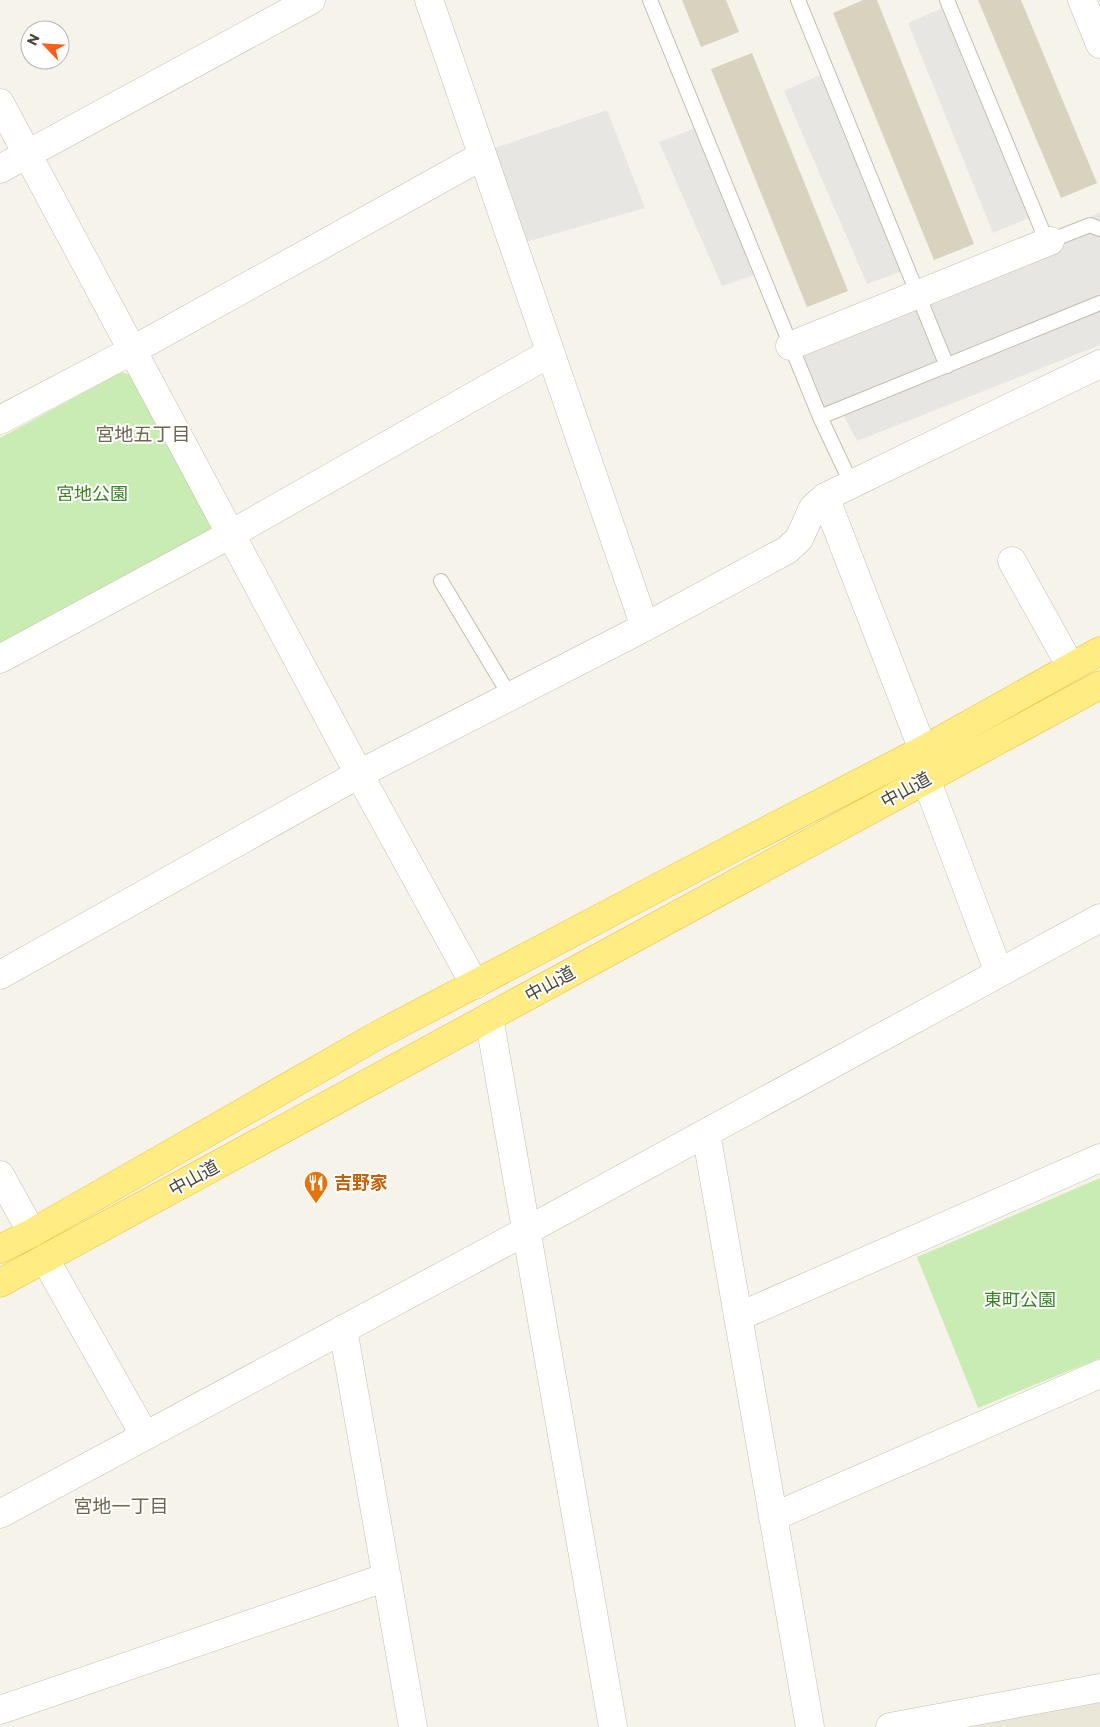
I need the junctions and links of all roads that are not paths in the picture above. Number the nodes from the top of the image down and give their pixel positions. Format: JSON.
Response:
{"nodes":[{"id":1,"x":311,"y":0,"type":"edge"},
{"id":2,"x":429,"y":0,"type":"edge"},
{"id":3,"x":650,"y":0,"type":"edge"},
{"id":4,"x":798,"y":0,"type":"edge"},
{"id":5,"x":947,"y":0,"type":"edge"},
{"id":6,"x":1082,"y":0,"type":"edge"},
{"id":7,"x":1100,"y":44,"type":"edge"},
{"id":8,"x":0,"y":103,"type":"edge"},
{"id":9,"x":28,"y":153,"type":"junction"},
{"id":10,"x":482,"y":156,"type":"junction"},
{"id":11,"x":0,"y":169,"type":"edge"},
{"id":12,"x":1100,"y":229,"type":"edge"},
{"id":13,"x":1050,"y":240,"type":"junction"},
{"id":14,"x":918,"y":294,"type":"junction"},
{"id":15,"x":1100,"y":303,"type":"edge"},
{"id":16,"x":790,"y":346,"type":"junction"},
{"id":17,"x":133,"y":350,"type":"junction"},
{"id":18,"x":550,"y":353,"type":"junction"},
{"id":19,"x":1100,"y":364,"type":"edge"},
{"id":20,"x":946,"y":366,"type":"junction"},
{"id":21,"x":820,"y":417,"type":"junction"},
{"id":22,"x":0,"y":420,"type":"edge"},
{"id":23,"x":852,"y":484,"type":"junction"},
{"id":24,"x":825,"y":497,"type":"junction"},
{"id":25,"x":231,"y":534,"type":"junction"},
{"id":26,"x":1012,"y":561,"type":"dead end"},
{"id":27,"x":441,"y":580,"type":"dead end"},
{"id":28,"x":645,"y":627,"type":"junction"},
{"id":29,"x":1100,"y":652,"type":"edge"},
{"id":30,"x":0,"y":660,"type":"edge"},
{"id":31,"x":1071,"y":667,"type":"junction"},
{"id":32,"x":1100,"y":684,"type":"edge"},
{"id":33,"x":510,"y":696,"type":"junction"},
{"id":34,"x":923,"y":750,"type":"junction"},
{"id":35,"x":359,"y":774,"type":"junction"},
{"id":36,"x":926,"y":779,"type":"junction"},
{"id":37,"x":1100,"y":918,"type":"edge"},
{"id":38,"x":999,"y":973,"type":"junction"},
{"id":39,"x":0,"y":975,"type":"edge"},
{"id":40,"x":474,"y":985,"type":"junction"},
{"id":41,"x":489,"y":1017,"type":"junction"},
{"id":42,"x":706,"y":1133,"type":"junction"},
{"id":43,"x":1100,"y":1158,"type":"edge"},
{"id":44,"x":0,"y":1175,"type":"edge"},
{"id":45,"x":528,"y":1230,"type":"junction"},
{"id":46,"x":32,"y":1233,"type":"junction"},
{"id":47,"x":0,"y":1249,"type":"edge"},
{"id":48,"x":45,"y":1259,"type":"junction"},
{"id":49,"x":0,"y":1283,"type":"edge"},
{"id":50,"x":738,"y":1317,"type":"junction"},
{"id":51,"x":343,"y":1329,"type":"junction"},
{"id":52,"x":1100,"y":1374,"type":"edge"},
{"id":53,"x":145,"y":1436,"type":"junction"},
{"id":54,"x":0,"y":1514,"type":"edge"},
{"id":55,"x":773,"y":1517,"type":"junction"},
{"id":56,"x":387,"y":1577,"type":"junction"},
{"id":57,"x":1100,"y":1688,"type":"edge"},
{"id":58,"x":0,"y":1710,"type":"edge"},
{"id":59,"x":962,"y":1720,"type":"edge"},
{"id":60,"x":413,"y":1727,"type":"edge"},
{"id":61,"x":613,"y":1727,"type":"edge"},
{"id":62,"x":810,"y":1727,"type":"edge"},
{"id":63,"x":890,"y":1727,"type":"edge"}],
"edges":[{"from":1,"to":9,"type":"street"},
{"from":2,"to":10,"type":"street"},
{"from":3,"to":16,"type":"lane"},
{"from":4,"to":14,"type":"lane"},
{"from":5,"to":13,"type":"lane"},
{"from":6,"to":7,"type":"street"},
{"from":8,"to":9,"type":"street"},
{"from":9,"to":11,"type":"street"},
{"from":9,"to":17,"type":"street"},
{"from":10,"to":17,"type":"street"},
{"from":10,"to":18,"type":"street"},
{"from":12,"to":13,"type":"lane"},
{"from":13,"to":14,"type":"street"},
{"from":14,"to":16,"type":"street"},
{"from":14,"to":20,"type":"lane"},
{"from":15,"to":20,"type":"lane"},
{"from":16,"to":21,"type":"lane"},
{"from":17,"to":22,"type":"street"},
{"from":17,"to":25,"type":"street"},
{"from":18,"to":25,"type":"street"},
{"from":18,"to":28,"type":"street"},
{"from":19,"to":23,"type":"street"},
{"from":20,"to":21,"type":"lane"},
{"from":21,"to":23,"type":"lane"},
{"from":23,"to":24,"type":"street"},
{"from":24,"to":28,"type":"street"},
{"from":24,"to":34,"type":"street"},
{"from":25,"to":30,"type":"street"},
{"from":25,"to":35,"type":"street"},
{"from":26,"to":31,"type":"street"},
{"from":27,"to":33,"type":"lane"},
{"from":28,"to":33,"type":"street"},
{"from":29,"to":31,"type":"highway","name":"中山道"},
{"from":31,"to":34,"type":"highway","name":"中山道"},
{"from":32,"to":36,"type":"highway","name":"中山道"},
{"from":33,"to":35,"type":"street"},
{"from":34,"to":40,"type":"highway","name":"中山道"},
{"from":35,"to":39,"type":"street"},
{"from":35,"to":40,"type":"street"},
{"from":36,"to":38,"type":"street"},
{"from":36,"to":41,"type":"highway","name":"中山道"},
{"from":37,"to":38,"type":"street"},
{"from":38,"to":42,"type":"street"},
{"from":40,"to":46,"type":"highway","name":"中山道"},
{"from":41,"to":45,"type":"street"},
{"from":41,"to":48,"type":"highway","name":"中山道"},
{"from":42,"to":45,"type":"street"},
{"from":42,"to":50,"type":"street"},
{"from":43,"to":50,"type":"street"},
{"from":44,"to":46,"type":"street"},
{"from":45,"to":51,"type":"street"},
{"from":45,"to":61,"type":"street"},
{"from":46,"to":47,"type":"highway","name":"中山道"},
{"from":48,"to":49,"type":"highway","name":"中山道"},
{"from":48,"to":53,"type":"street"},
{"from":50,"to":55,"type":"street"},
{"from":51,"to":53,"type":"street"},
{"from":51,"to":56,"type":"street"},
{"from":52,"to":55,"type":"street"},
{"from":53,"to":54,"type":"street"},
{"from":55,"to":62,"type":"street"},
{"from":56,"to":58,"type":"street"},
{"from":56,"to":60,"type":"street"},
{"from":57,"to":59,"type":"street"},
{"from":59,"to":63,"type":"street"}]}
